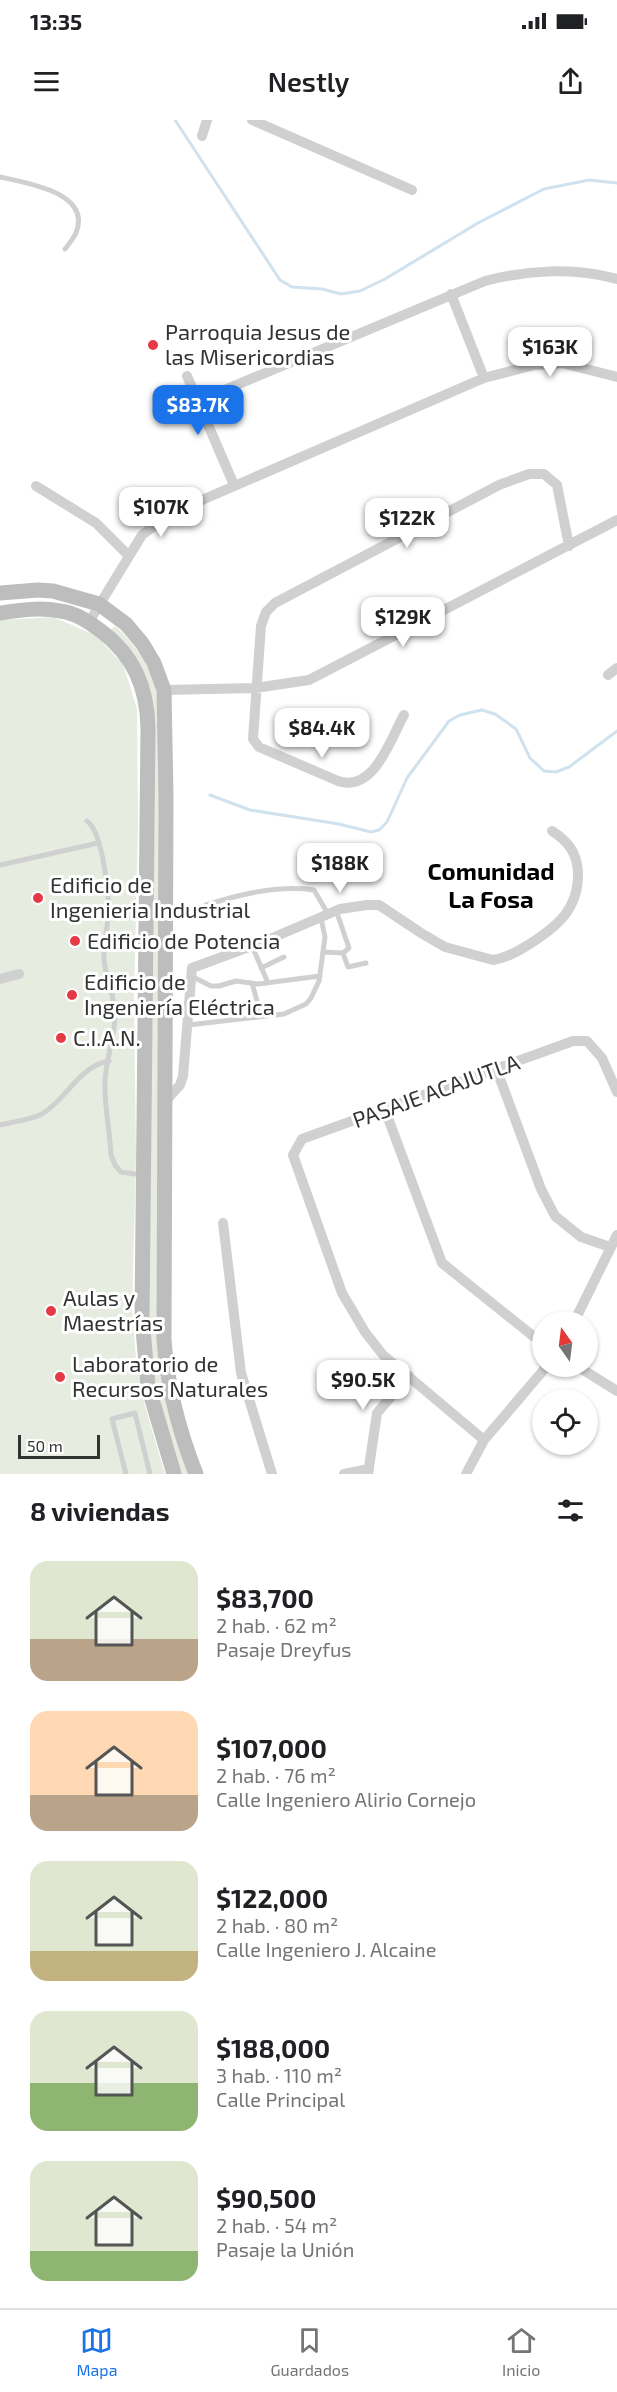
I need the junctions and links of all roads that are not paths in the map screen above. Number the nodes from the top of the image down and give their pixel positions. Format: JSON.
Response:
{"nodes":[{"id":1,"x":207,"y":120,"type":"edge"},
{"id":2,"x":252,"y":120,"type":"edge"},
{"id":3,"x":202,"y":136,"type":"dead end"},
{"id":4,"x":0,"y":177,"type":"edge"},
{"id":5,"x":412,"y":190,"type":"dead end"},
{"id":6,"x":65,"y":249,"type":"dead end"},
{"id":7,"x":617,"y":279,"type":"edge"},
{"id":8,"x":451,"y":294,"type":"junction"},
{"id":9,"x":187,"y":376,"type":"dead end"},
{"id":10,"x":617,"y":377,"type":"edge"},
{"id":11,"x":484,"y":378,"type":"junction"},
{"id":12,"x":198,"y":401,"type":"junction"},
{"id":13,"x":234,"y":485,"type":"junction"},
{"id":14,"x":36,"y":486,"type":"dead end"},
{"id":15,"x":617,"y":520,"type":"edge"},
{"id":16,"x":569,"y":546,"type":"junction"},
{"id":17,"x":129,"y":556,"type":"junction"},
{"id":18,"x":0,"y":593,"type":"edge"},
{"id":19,"x":99,"y":604,"type":"junction"},
{"id":20,"x":0,"y":614,"type":"edge"},
{"id":21,"x":89,"y":622,"type":"junction"},
{"id":22,"x":617,"y":668,"type":"edge"},
{"id":23,"x":608,"y":675,"type":"dead end"},
{"id":24,"x":255,"y":688,"type":"junction"},
{"id":25,"x":164,"y":690,"type":"junction"},
{"id":26,"x":404,"y":715,"type":"dead end"},
{"id":27,"x":87,"y":821,"type":"dead end"},
{"id":28,"x":552,"y":831,"type":"dead end"},
{"id":29,"x":98,"y":843,"type":"junction"},
{"id":30,"x":0,"y":865,"type":"edge"},
{"id":31,"x":206,"y":905,"type":"dead end"},
{"id":32,"x":328,"y":914,"type":"junction"},
{"id":33,"x":252,"y":946,"type":"junction"},
{"id":34,"x":323,"y":952,"type":"junction"},
{"id":35,"x":343,"y":953,"type":"junction"},
{"id":36,"x":284,"y":957,"type":"dead end"},
{"id":37,"x":366,"y":963,"type":"dead end"},
{"id":38,"x":261,"y":968,"type":"junction"},
{"id":39,"x":19,"y":974,"type":"dead end"},
{"id":40,"x":191,"y":976,"type":"junction"},
{"id":41,"x":320,"y":976,"type":"junction"},
{"id":42,"x":0,"y":979,"type":"edge"},
{"id":43,"x":252,"y":983,"type":"junction"},
{"id":44,"x":268,"y":983,"type":"junction"},
{"id":45,"x":258,"y":1016,"type":"junction"},
{"id":46,"x":188,"y":1025,"type":"junction"},
{"id":47,"x":109,"y":1061,"type":"junction"},
{"id":48,"x":496,"y":1068,"type":"junction"},
{"id":49,"x":617,"y":1092,"type":"edge"},
{"id":50,"x":164,"y":1103,"type":"junction"},
{"id":51,"x":385,"y":1110,"type":"junction"},
{"id":52,"x":0,"y":1125,"type":"edge"},
{"id":53,"x":144,"y":1175,"type":"junction"},
{"id":54,"x":223,"y":1223,"type":"dead end"},
{"id":55,"x":617,"y":1234,"type":"edge"},
{"id":56,"x":610,"y":1247,"type":"junction"},
{"id":57,"x":579,"y":1311,"type":"edge"},
{"id":58,"x":532,"y":1335,"type":"edge"},
{"id":59,"x":409,"y":1376,"type":"junction"},
{"id":60,"x":538,"y":1377,"type":"edge"},
{"id":61,"x":595,"y":1377,"type":"edge"},
{"id":62,"x":617,"y":1391,"type":"edge"},
{"id":63,"x":484,"y":1440,"type":"junction"},
{"id":64,"x":369,"y":1471,"type":"edge"},
{"id":65,"x":126,"y":1474,"type":"edge"},
{"id":66,"x":150,"y":1474,"type":"edge"},
{"id":67,"x":174,"y":1474,"type":"edge"},
{"id":68,"x":196,"y":1474,"type":"edge"},
{"id":69,"x":272,"y":1474,"type":"edge"},
{"id":70,"x":344,"y":1474,"type":"edge"},
{"id":71,"x":466,"y":1474,"type":"edge"}],
"edges":[{"from":1,"to":3,"type":"street"},
{"from":2,"to":5,"type":"street"},
{"from":4,"to":6,"type":"lane"},
{"from":7,"to":8,"type":"street"},
{"from":8,"to":11,"type":"street"},
{"from":8,"to":12,"type":"street"},
{"from":9,"to":12,"type":"street"},
{"from":10,"to":11,"type":"street"},
{"from":11,"to":13,"type":"street"},
{"from":12,"to":13,"type":"street"},
{"from":13,"to":17,"type":"street"},
{"from":14,"to":17,"type":"street"},
{"from":15,"to":16,"type":"street"},
{"from":16,"to":24,"type":"street"},
{"from":16,"to":24,"type":"street"},
{"from":17,"to":19,"type":"street"},
{"from":18,"to":19,"type":"main road"},
{"from":19,"to":21,"type":"street"},
{"from":19,"to":25,"type":"main road"},
{"from":20,"to":21,"type":"main road"},
{"from":21,"to":53,"type":"main road"},
{"from":22,"to":23,"type":"street"},
{"from":24,"to":25,"type":"street"},
{"from":24,"to":26,"type":"street"},
{"from":25,"to":50,"type":"main road"},
{"from":27,"to":29,"type":"lane"},
{"from":28,"to":32,"type":"street"},
{"from":29,"to":30,"type":"lane"},
{"from":29,"to":47,"type":"lane"},
{"from":31,"to":32,"type":"lane"},
{"from":32,"to":33,"type":"street"},
{"from":32,"to":34,"type":"lane"},
{"from":32,"to":35,"type":"lane"},
{"from":33,"to":38,"type":"lane"},
{"from":33,"to":40,"type":"street"},
{"from":34,"to":35,"type":"lane"},
{"from":34,"to":41,"type":"lane"},
{"from":35,"to":37,"type":"lane"},
{"from":36,"to":38,"type":"lane"},
{"from":38,"to":44,"type":"lane"},
{"from":39,"to":42,"type":"street"},
{"from":40,"to":43,"type":"lane"},
{"from":40,"to":46,"type":"street"},
{"from":41,"to":44,"type":"lane"},
{"from":41,"to":45,"type":"lane"},
{"from":43,"to":44,"type":"lane"},
{"from":43,"to":45,"type":"lane"},
{"from":45,"to":46,"type":"lane"},
{"from":46,"to":50,"type":"street"},
{"from":47,"to":52,"type":"lane"},
{"from":47,"to":53,"type":"lane"},
{"from":48,"to":49,"type":"street","name":"PASAJE ACAJUTLA"},
{"from":48,"to":51,"type":"street","name":"PASAJE ACAJUTLA"},
{"from":48,"to":56,"type":"street"},
{"from":50,"to":68,"type":"main road"},
{"from":51,"to":58,"type":"street"},
{"from":51,"to":59,"type":"street","name":"PASAJE ACAJUTLA"},
{"from":53,"to":67,"type":"main road"},
{"from":54,"to":69,"type":"street"},
{"from":55,"to":56,"type":"street"},
{"from":56,"to":57,"type":"street"},
{"from":59,"to":63,"type":"street"},
{"from":59,"to":64,"type":"street"},
{"from":60,"to":63,"type":"street"},
{"from":61,"to":62,"type":"street"},
{"from":63,"to":71,"type":"street"},
{"from":64,"to":70,"type":"street"},
{"from":65,"to":66,"type":"lane"}]}
